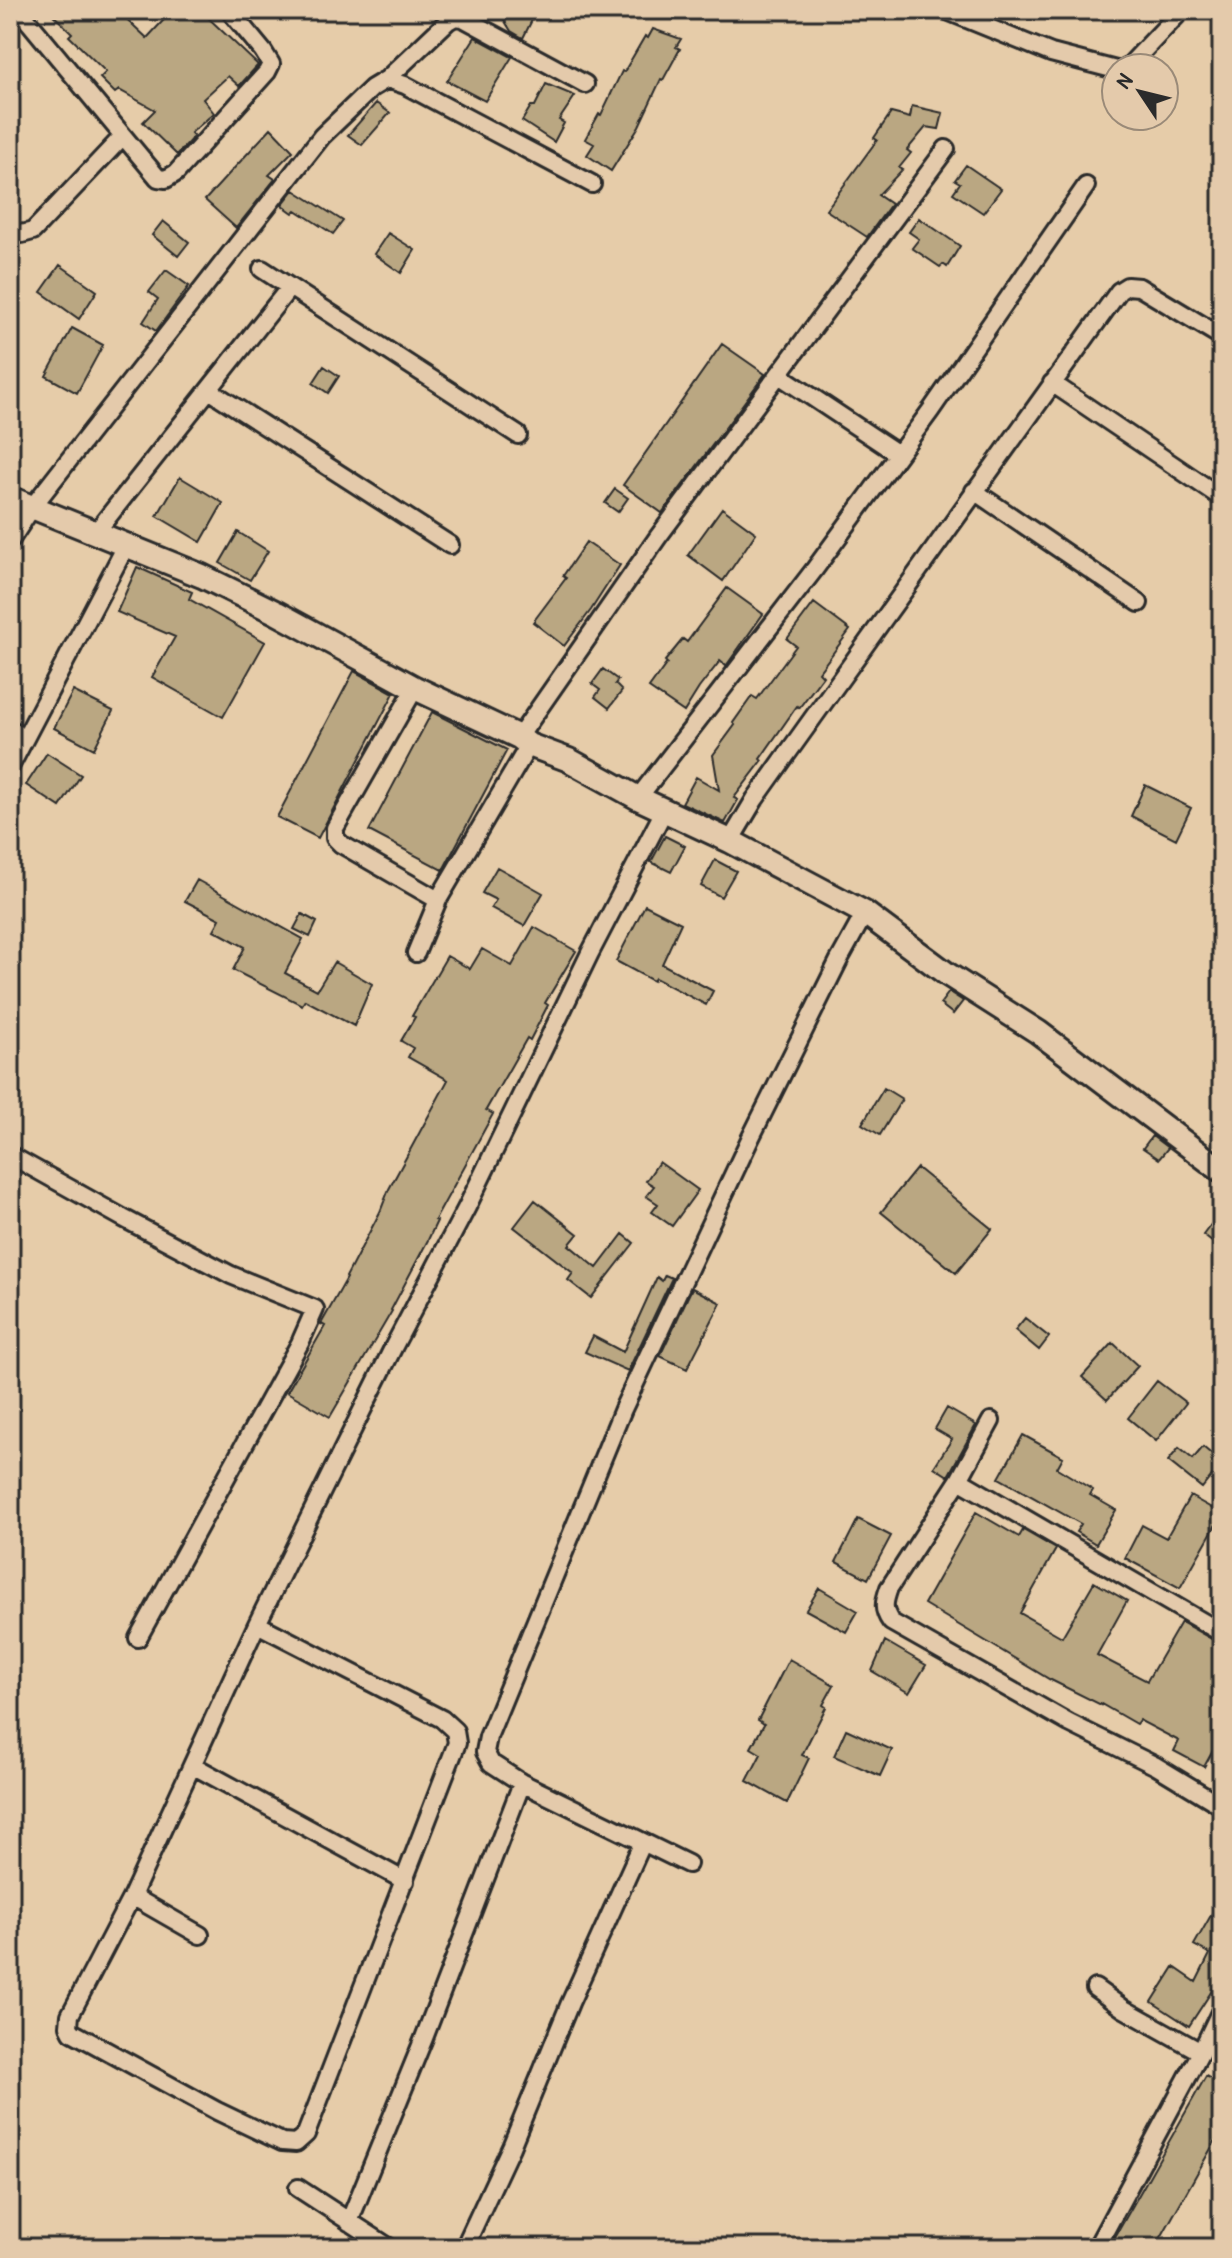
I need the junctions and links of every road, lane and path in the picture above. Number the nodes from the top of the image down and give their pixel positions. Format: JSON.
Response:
{"nodes":[{"id":1,"x":19,"y":10,"type":"edge"},
{"id":2,"x":229,"y":10,"type":"edge"},
{"id":3,"x":945,"y":10,"type":"edge"},
{"id":4,"x":1182,"y":10,"type":"edge"},
{"id":5,"x":968,"y":14,"type":"edge"},
{"id":6,"x":1142,"y":52,"type":"edge"},
{"id":7,"x":1100,"y":66,"type":"edge"},
{"id":8,"x":387,"y":79,"type":"junction"},
{"id":9,"x":585,"y":84,"type":"dead end"},
{"id":10,"x":123,"y":136,"type":"junction"},
{"id":11,"x":946,"y":149,"type":"dead end"},
{"id":12,"x":592,"y":184,"type":"dead end"},
{"id":13,"x":1086,"y":186,"type":"dead end"},
{"id":14,"x":10,"y":230,"type":"edge"},
{"id":15,"x":262,"y":269,"type":"dead end"},
{"id":16,"x":290,"y":287,"type":"junction"},
{"id":17,"x":1222,"y":337,"type":"edge"},
{"id":18,"x":779,"y":375,"type":"junction"},
{"id":19,"x":1052,"y":383,"type":"junction"},
{"id":20,"x":209,"y":390,"type":"junction"},
{"id":21,"x":518,"y":435,"type":"dead end"},
{"id":22,"x":898,"y":454,"type":"junction"},
{"id":23,"x":974,"y":491,"type":"junction"},
{"id":24,"x":10,"y":498,"type":"edge"},
{"id":25,"x":1222,"y":498,"type":"edge"},
{"id":26,"x":33,"y":506,"type":"junction"},
{"id":27,"x":96,"y":532,"type":"junction"},
{"id":28,"x":10,"y":541,"type":"edge"},
{"id":29,"x":127,"y":544,"type":"junction"},
{"id":30,"x":450,"y":545,"type":"dead end"},
{"id":31,"x":1139,"y":603,"type":"dead end"},
{"id":32,"x":415,"y":688,"type":"junction"},
{"id":33,"x":10,"y":729,"type":"edge"},
{"id":34,"x":25,"y":738,"type":"junction"},
{"id":35,"x":524,"y":741,"type":"junction"},
{"id":36,"x":10,"y":767,"type":"edge"},
{"id":37,"x":638,"y":798,"type":"junction"},
{"id":38,"x":665,"y":809,"type":"junction"},
{"id":39,"x":730,"y":841,"type":"junction"},
{"id":40,"x":438,"y":900,"type":"junction"},
{"id":41,"x":865,"y":913,"type":"junction"},
{"id":42,"x":416,"y":953,"type":"dead end"},
{"id":43,"x":10,"y":1155,"type":"edge"},
{"id":44,"x":1222,"y":1171,"type":"edge"},
{"id":45,"x":991,"y":1421,"type":"dead end"},
{"id":46,"x":959,"y":1480,"type":"junction"},
{"id":47,"x":257,"y":1624,"type":"junction"},
{"id":48,"x":1222,"y":1633,"type":"edge"},
{"id":49,"x":138,"y":1638,"type":"dead end"},
{"id":50,"x":194,"y":1766,"type":"junction"},
{"id":51,"x":522,"y":1783,"type":"junction"},
{"id":52,"x":1222,"y":1806,"type":"edge"},
{"id":53,"x":643,"y":1842,"type":"junction"},
{"id":54,"x":688,"y":1864,"type":"dead end"},
{"id":55,"x":405,"y":1881,"type":"junction"},
{"id":56,"x":132,"y":1896,"type":"junction"},
{"id":57,"x":200,"y":1935,"type":"dead end"},
{"id":58,"x":1095,"y":1988,"type":"dead end"},
{"id":59,"x":1222,"y":2008,"type":"edge"},
{"id":60,"x":1201,"y":2052,"type":"junction"},
{"id":61,"x":298,"y":2188,"type":"dead end"},
{"id":62,"x":349,"y":2222,"type":"junction"},
{"id":63,"x":390,"y":2248,"type":"edge"},
{"id":64,"x":464,"y":2248,"type":"edge"},
{"id":65,"x":1096,"y":2248,"type":"edge"}],
"edges":[{"from":1,"to":10,"type":"street"},
{"from":2,"to":10,"type":"street"},
{"from":3,"to":5,"type":"street"},
{"from":4,"to":6,"type":"street"},
{"from":5,"to":7,"type":"street"},
{"from":8,"to":9,"type":"street"},
{"from":8,"to":12,"type":"street"},
{"from":8,"to":26,"type":"street"},
{"from":10,"to":14,"type":"street"},
{"from":11,"to":18,"type":"street"},
{"from":13,"to":22,"type":"street"},
{"from":15,"to":16,"type":"street"},
{"from":16,"to":20,"type":"street"},
{"from":16,"to":21,"type":"street"},
{"from":17,"to":19,"type":"street"},
{"from":18,"to":22,"type":"street"},
{"from":18,"to":35,"type":"street"},
{"from":19,"to":23,"type":"street"},
{"from":19,"to":25,"type":"street"},
{"from":20,"to":27,"type":"street"},
{"from":20,"to":30,"type":"street"},
{"from":22,"to":37,"type":"street"},
{"from":23,"to":31,"type":"street"},
{"from":23,"to":39,"type":"street"},
{"from":24,"to":26,"type":"main road"},
{"from":26,"to":27,"type":"main road"},
{"from":26,"to":28,"type":"street"},
{"from":27,"to":29,"type":"main road"},
{"from":29,"to":32,"type":"main road"},
{"from":29,"to":34,"type":"street"},
{"from":32,"to":35,"type":"main road"},
{"from":32,"to":40,"type":"street"},
{"from":33,"to":34,"type":"street"},
{"from":34,"to":36,"type":"street"},
{"from":35,"to":37,"type":"main road"},
{"from":35,"to":40,"type":"street"},
{"from":37,"to":38,"type":"main road"},
{"from":38,"to":39,"type":"main road"},
{"from":38,"to":47,"type":"street"},
{"from":39,"to":41,"type":"main road"},
{"from":40,"to":42,"type":"street"},
{"from":41,"to":44,"type":"main road"},
{"from":41,"to":51,"type":"street"},
{"from":43,"to":49,"type":"street"},
{"from":45,"to":46,"type":"street"},
{"from":46,"to":48,"type":"street"},
{"from":46,"to":52,"type":"street"},
{"from":47,"to":50,"type":"street"},
{"from":47,"to":55,"type":"street"},
{"from":50,"to":55,"type":"street"},
{"from":50,"to":56,"type":"street"},
{"from":51,"to":53,"type":"street"},
{"from":51,"to":62,"type":"street"},
{"from":53,"to":54,"type":"street"},
{"from":53,"to":64,"type":"street"},
{"from":55,"to":56,"type":"street"},
{"from":56,"to":57,"type":"street"},
{"from":58,"to":60,"type":"street"},
{"from":59,"to":60,"type":"street"},
{"from":60,"to":65,"type":"street"},
{"from":61,"to":62,"type":"street"},
{"from":62,"to":63,"type":"street"}]}
